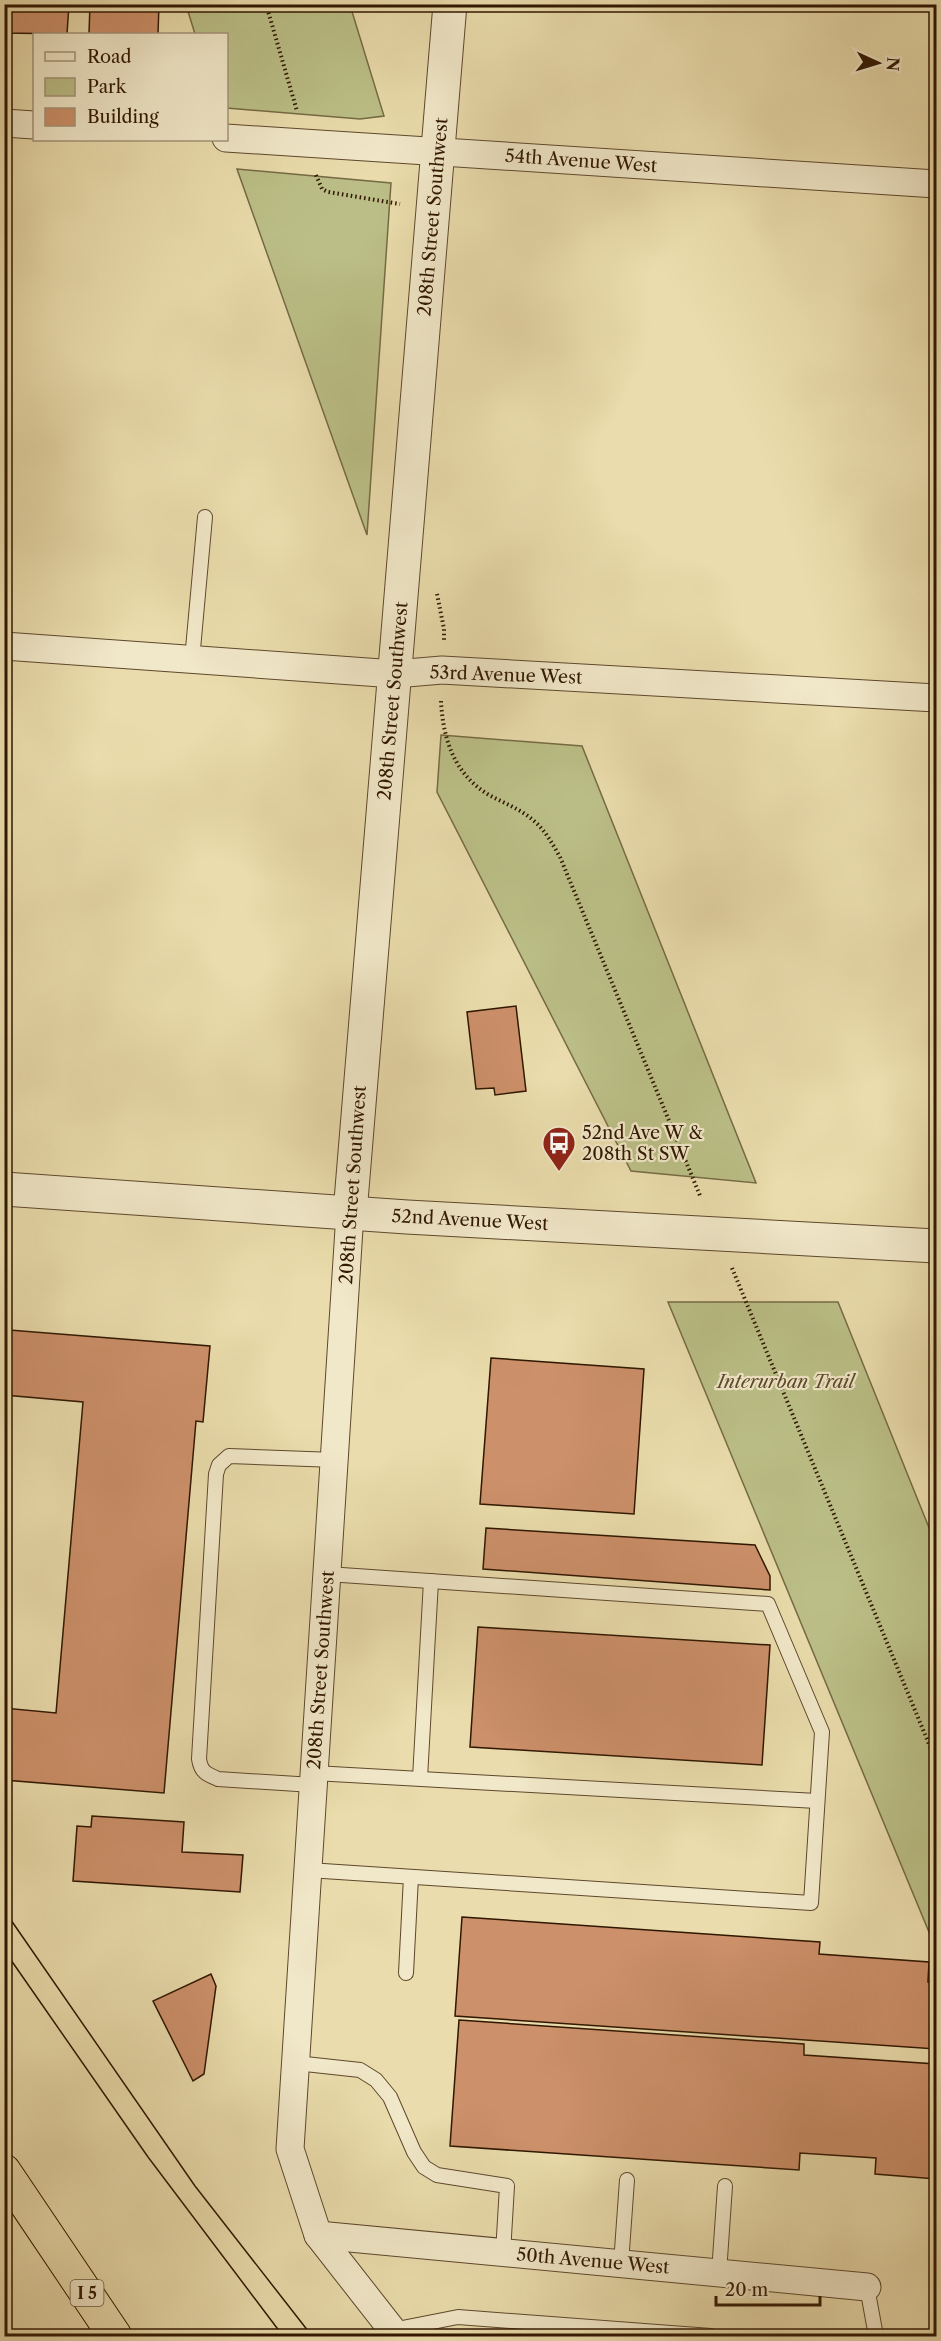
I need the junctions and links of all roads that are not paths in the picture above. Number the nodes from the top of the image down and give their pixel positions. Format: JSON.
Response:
{"nodes":[{"id":1,"x":450,"y":4,"type":"edge"},
{"id":2,"x":4,"y":123,"type":"edge"},
{"id":3,"x":33,"y":125,"type":"edge"},
{"id":4,"x":228,"y":138,"type":"edge"},
{"id":5,"x":439,"y":152,"type":"junction"},
{"id":6,"x":936,"y":184,"type":"edge"},
{"id":7,"x":206,"y":517,"type":"dead end"},
{"id":8,"x":4,"y":646,"type":"edge"},
{"id":9,"x":192,"y":660,"type":"junction"},
{"id":10,"x":395,"y":674,"type":"junction"},
{"id":11,"x":936,"y":698,"type":"edge"},
{"id":12,"x":4,"y":1189,"type":"edge"},
{"id":13,"x":350,"y":1213,"type":"junction"},
{"id":14,"x":936,"y":1246,"type":"edge"},
{"id":15,"x":334,"y":1460,"type":"junction"},
{"id":16,"x":327,"y":1574,"type":"junction"},
{"id":17,"x":431,"y":1581,"type":"junction"},
{"id":18,"x":420,"y":1778,"type":"junction"},
{"id":19,"x":314,"y":1779,"type":"junction"},
{"id":20,"x":818,"y":1801,"type":"junction"},
{"id":21,"x":308,"y":1870,"type":"junction"},
{"id":22,"x":411,"y":1877,"type":"junction"},
{"id":23,"x":406,"y":1973,"type":"dead end"},
{"id":24,"x":296,"y":2063,"type":"junction"},
{"id":25,"x":4,"y":2171,"type":"edge"},
{"id":26,"x":627,"y":2180,"type":"dead end"},
{"id":27,"x":726,"y":2186,"type":"dead end"},
{"id":28,"x":318,"y":2235,"type":"junction"},
{"id":29,"x":503,"y":2253,"type":"junction"},
{"id":30,"x":621,"y":2264,"type":"junction"},
{"id":31,"x":719,"y":2273,"type":"junction"},
{"id":32,"x":867,"y":2287,"type":"joint"},
{"id":33,"x":395,"y":2333,"type":"edge"},
{"id":34,"x":116,"y":2337,"type":"edge"},
{"id":35,"x":711,"y":2337,"type":"edge"},
{"id":36,"x":876,"y":2337,"type":"edge"}],
"edges":[{"from":1,"to":5,"type":"street","name":"208th Street Southwest"},
{"from":2,"to":3,"type":"street"},
{"from":4,"to":5,"type":"street","name":"54th Avenue West"},
{"from":5,"to":6,"type":"street","name":"54th Avenue West"},
{"from":5,"to":10,"type":"street","name":"208th Street Southwest"},
{"from":7,"to":9,"type":"lane"},
{"from":8,"to":9,"type":"street","name":"53rd Avenue West"},
{"from":9,"to":10,"type":"street","name":"53rd Avenue West"},
{"from":10,"to":11,"type":"street","name":"53rd Avenue West"},
{"from":10,"to":13,"type":"street","name":"208th Street Southwest"},
{"from":12,"to":13,"type":"street","name":"52nd Avenue West"},
{"from":13,"to":14,"type":"street","name":"52nd Avenue West"},
{"from":13,"to":15,"type":"street","name":"208th Street Southwest"},
{"from":15,"to":16,"type":"street","name":"208th Street Southwest"},
{"from":15,"to":19,"type":"lane"},
{"from":16,"to":17,"type":"lane"},
{"from":16,"to":19,"type":"street","name":"208th Street Southwest"},
{"from":17,"to":18,"type":"lane"},
{"from":17,"to":20,"type":"lane"},
{"from":18,"to":19,"type":"lane"},
{"from":18,"to":20,"type":"lane"},
{"from":19,"to":21,"type":"street","name":"208th Street Southwest"},
{"from":20,"to":22,"type":"lane"},
{"from":21,"to":22,"type":"lane"},
{"from":21,"to":24,"type":"street","name":"208th Street Southwest"},
{"from":22,"to":23,"type":"lane"},
{"from":24,"to":28,"type":"street","name":"208th Street Southwest"},
{"from":24,"to":29,"type":"lane"},
{"from":25,"to":34,"type":"highway","number":"I 5"},
{"from":26,"to":30,"type":"lane"},
{"from":27,"to":31,"type":"lane"},
{"from":28,"to":29,"type":"street","name":"50th Avenue West"},
{"from":28,"to":33,"type":"street","name":"208th Street Southwest"},
{"from":29,"to":30,"type":"street","name":"50th Avenue West"},
{"from":30,"to":31,"type":"street","name":"50th Avenue West"},
{"from":31,"to":32,"type":"street","name":"50th Avenue West"},
{"from":32,"to":36,"type":"lane"},
{"from":33,"to":35,"type":"lane"}]}
